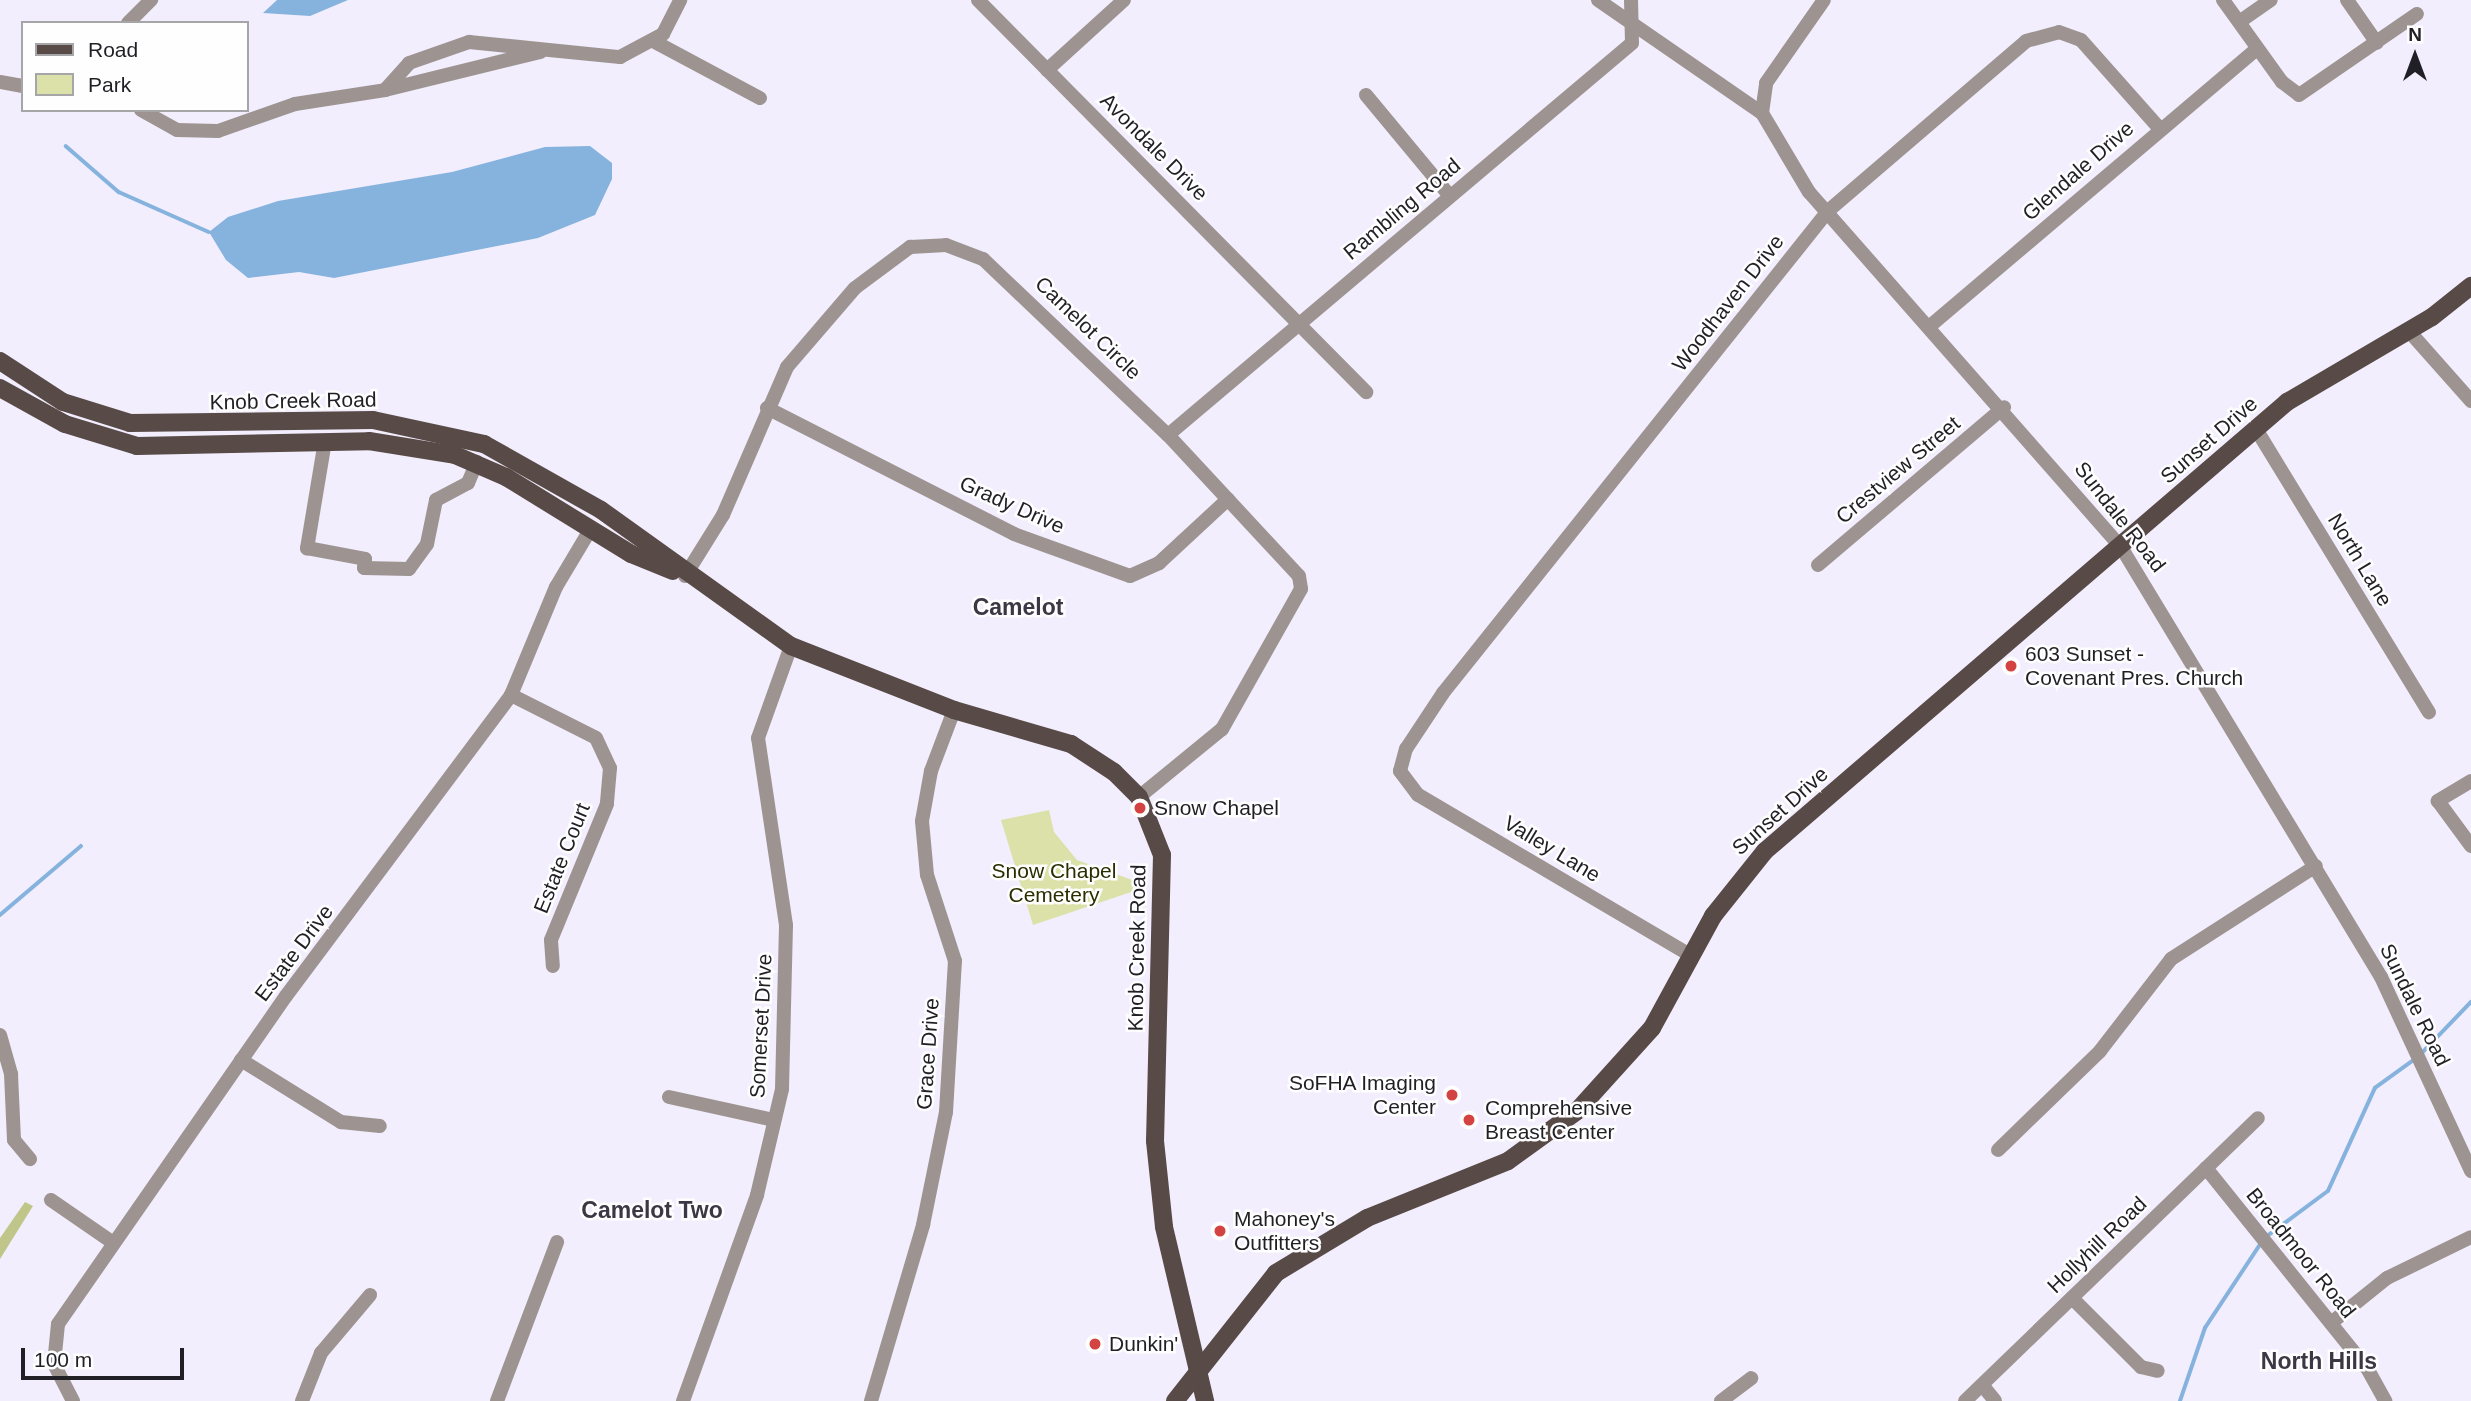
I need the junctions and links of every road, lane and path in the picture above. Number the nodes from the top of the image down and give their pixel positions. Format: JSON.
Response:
{"nodes":[{"id":1,"x":150,"y":0,"type":"edge"},
{"id":2,"x":680,"y":0,"type":"edge"},
{"id":3,"x":978,"y":0,"type":"edge"},
{"id":4,"x":1124,"y":0,"type":"edge"},
{"id":5,"x":1598,"y":0,"type":"edge"},
{"id":6,"x":1631,"y":0,"type":"edge"},
{"id":7,"x":1824,"y":0,"type":"edge"},
{"id":8,"x":2223,"y":0,"type":"edge"},
{"id":9,"x":2271,"y":0,"type":"edge"},
{"id":10,"x":2347,"y":0,"type":"edge"},
{"id":11,"x":2417,"y":13,"type":"dead end"},
{"id":12,"x":2242,"y":20,"type":"junction"},
{"id":13,"x":130,"y":21,"type":"edge"},
{"id":14,"x":1632,"y":22,"type":"junction"},
{"id":15,"x":655,"y":42,"type":"junction"},
{"id":16,"x":2377,"y":43,"type":"junction"},
{"id":17,"x":548,"y":50,"type":"junction"},
{"id":18,"x":2256,"y":50,"type":"junction"},
{"id":19,"x":1047,"y":70,"type":"junction"},
{"id":20,"x":0,"y":82,"type":"edge"},
{"id":21,"x":21,"y":86,"type":"edge"},
{"id":22,"x":385,"y":90,"type":"junction"},
{"id":23,"x":1366,"y":95,"type":"dead end"},
{"id":24,"x":760,"y":98,"type":"dead end"},
{"id":25,"x":144,"y":112,"type":"edge"},
{"id":26,"x":1762,"y":113,"type":"junction"},
{"id":27,"x":2160,"y":129,"type":"junction"},
{"id":28,"x":1450,"y":196,"type":"junction"},
{"id":29,"x":1828,"y":211,"type":"junction"},
{"id":30,"x":2471,"y":286,"type":"edge"},
{"id":31,"x":1300,"y":323,"type":"junction"},
{"id":32,"x":1930,"y":326,"type":"junction"},
{"id":33,"x":2408,"y":330,"type":"junction"},
{"id":34,"x":0,"y":361,"type":"edge"},
{"id":35,"x":0,"y":388,"type":"edge"},
{"id":36,"x":1366,"y":391,"type":"dead end"},
{"id":37,"x":2471,"y":401,"type":"edge"},
{"id":38,"x":63,"y":402,"type":"junction"},
{"id":39,"x":2004,"y":407,"type":"junction"},
{"id":40,"x":767,"y":408,"type":"junction"},
{"id":41,"x":324,"y":421,"type":"junction"},
{"id":42,"x":130,"y":423,"type":"junction"},
{"id":43,"x":232,"y":425,"type":"junction"},
{"id":44,"x":2256,"y":429,"type":"junction"},
{"id":45,"x":84,"y":431,"type":"junction"},
{"id":46,"x":1168,"y":435,"type":"junction"},
{"id":47,"x":325,"y":441,"type":"junction"},
{"id":48,"x":484,"y":444,"type":"junction"},
{"id":49,"x":232,"y":446,"type":"junction"},
{"id":50,"x":477,"y":462,"type":"junction"},
{"id":51,"x":575,"y":494,"type":"junction"},
{"id":52,"x":1228,"y":499,"type":"junction"},
{"id":53,"x":590,"y":530,"type":"junction"},
{"id":54,"x":643,"y":538,"type":"junction"},
{"id":55,"x":2121,"y":547,"type":"junction"},
{"id":56,"x":1818,"y":565,"type":"dead end"},
{"id":57,"x":685,"y":576,"type":"junction"},
{"id":58,"x":791,"y":646,"type":"junction"},
{"id":59,"x":511,"y":695,"type":"junction"},
{"id":60,"x":954,"y":709,"type":"junction"},
{"id":61,"x":2429,"y":712,"type":"dead end"},
{"id":62,"x":1400,"y":771,"type":"joint"},
{"id":63,"x":2471,"y":781,"type":"edge"},
{"id":64,"x":1139,"y":797,"type":"junction"},
{"id":65,"x":2471,"y":846,"type":"edge"},
{"id":66,"x":2316,"y":866,"type":"junction"},
{"id":67,"x":1690,"y":955,"type":"junction"},
{"id":68,"x":553,"y":967,"type":"dead end"},
{"id":69,"x":0,"y":1035,"type":"edge"},
{"id":70,"x":241,"y":1059,"type":"junction"},
{"id":71,"x":669,"y":1097,"type":"dead end"},
{"id":72,"x":2258,"y":1118,"type":"dead end"},
{"id":73,"x":774,"y":1120,"type":"junction"},
{"id":74,"x":380,"y":1126,"type":"dead end"},
{"id":75,"x":1997,"y":1150,"type":"dead end"},
{"id":76,"x":30,"y":1159,"type":"dead end"},
{"id":77,"x":2206,"y":1168,"type":"junction"},
{"id":78,"x":2471,"y":1171,"type":"edge"},
{"id":79,"x":51,"y":1200,"type":"dead end"},
{"id":80,"x":2471,"y":1237,"type":"edge"},
{"id":81,"x":112,"y":1242,"type":"junction"},
{"id":82,"x":557,"y":1242,"type":"dead end"},
{"id":83,"x":370,"y":1295,"type":"dead end"},
{"id":84,"x":2072,"y":1298,"type":"junction"},
{"id":85,"x":2331,"y":1323,"type":"junction"},
{"id":86,"x":1198,"y":1367,"type":"junction"},
{"id":87,"x":2158,"y":1371,"type":"dead end"},
{"id":88,"x":1751,"y":1378,"type":"dead end"},
{"id":89,"x":1983,"y":1386,"type":"junction"},
{"id":90,"x":73,"y":1401,"type":"edge"},
{"id":91,"x":302,"y":1401,"type":"edge"},
{"id":92,"x":497,"y":1401,"type":"edge"},
{"id":93,"x":683,"y":1401,"type":"edge"},
{"id":94,"x":871,"y":1401,"type":"edge"},
{"id":95,"x":1175,"y":1401,"type":"edge"},
{"id":96,"x":1205,"y":1401,"type":"edge"},
{"id":97,"x":1721,"y":1401,"type":"edge"},
{"id":98,"x":1965,"y":1401,"type":"edge"},
{"id":99,"x":1995,"y":1401,"type":"edge"},
{"id":100,"x":2385,"y":1401,"type":"edge"}],
"edges":[{"from":1,"to":13,"type":"street"},
{"from":2,"to":15,"type":"street"},
{"from":3,"to":19,"type":"street","name":"Avondale Drive"},
{"from":4,"to":19,"type":"street"},
{"from":5,"to":14,"type":"street","name":"Sundale Road"},
{"from":6,"to":14,"type":"street","name":"Rambling Road"},
{"from":7,"to":26,"type":"street"},
{"from":8,"to":12,"type":"street"},
{"from":9,"to":12,"type":"street"},
{"from":10,"to":16,"type":"street"},
{"from":11,"to":16,"type":"street"},
{"from":12,"to":18,"type":"street"},
{"from":14,"to":26,"type":"street","name":"Sundale Road"},
{"from":14,"to":28,"type":"street","name":"Rambling Road"},
{"from":15,"to":17,"type":"street"},
{"from":15,"to":24,"type":"street"},
{"from":16,"to":18,"type":"street"},
{"from":17,"to":22,"type":"street"},
{"from":17,"to":22,"type":"street"},
{"from":18,"to":27,"type":"street","name":"Glendale Drive"},
{"from":19,"to":31,"type":"street","name":"Avondale Drive"},
{"from":20,"to":21,"type":"street"},
{"from":22,"to":25,"type":"street"},
{"from":23,"to":28,"type":"street"},
{"from":26,"to":29,"type":"street","name":"Sundale Road"},
{"from":27,"to":29,"type":"street","name":"Woodhaven Drive"},
{"from":27,"to":32,"type":"street","name":"Glendale Drive"},
{"from":28,"to":31,"type":"street","name":"Rambling Road"},
{"from":29,"to":32,"type":"street","name":"Sundale Road"},
{"from":29,"to":62,"type":"street","name":"Woodhaven Drive"},
{"from":30,"to":33,"type":"main road","name":"Sunset Drive"},
{"from":31,"to":36,"type":"street","name":"Avondale Drive"},
{"from":31,"to":46,"type":"street","name":"Rambling Road"},
{"from":32,"to":39,"type":"street","name":"Sundale Road"},
{"from":33,"to":37,"type":"street"},
{"from":33,"to":44,"type":"main road","name":"Sunset Drive"},
{"from":34,"to":38,"type":"main road","name":"Knob Creek Road"},
{"from":35,"to":45,"type":"main road","name":"Knob Creek Road"},
{"from":38,"to":42,"type":"main road","name":"Knob Creek Road"},
{"from":38,"to":45,"type":"main road"},
{"from":39,"to":55,"type":"street","name":"Sundale Road"},
{"from":39,"to":56,"type":"street","name":"Crestview Street"},
{"from":40,"to":46,"type":"street","name":"Camelot Circle"},
{"from":40,"to":52,"type":"street","name":"Grady Drive"},
{"from":40,"to":57,"type":"street","name":"Camelot Circle"},
{"from":41,"to":43,"type":"main road","name":"Knob Creek Road"},
{"from":41,"to":47,"type":"main road"},
{"from":41,"to":48,"type":"main road","name":"Knob Creek Road"},
{"from":42,"to":43,"type":"main road","name":"Knob Creek Road"},
{"from":42,"to":45,"type":"main road"},
{"from":43,"to":49,"type":"main road"},
{"from":44,"to":55,"type":"main road","name":"Sunset Drive"},
{"from":44,"to":61,"type":"street","name":"North Lane"},
{"from":45,"to":49,"type":"main road","name":"Knob Creek Road"},
{"from":46,"to":52,"type":"street","name":"Camelot Circle"},
{"from":47,"to":49,"type":"main road","name":"Knob Creek Road"},
{"from":47,"to":50,"type":"main road","name":"Knob Creek Road"},
{"from":47,"to":50,"type":"street"},
{"from":48,"to":50,"type":"main road"},
{"from":48,"to":51,"type":"main road","name":"Knob Creek Road"},
{"from":50,"to":53,"type":"main road","name":"Knob Creek Road"},
{"from":51,"to":53,"type":"main road"},
{"from":51,"to":54,"type":"main road","name":"Knob Creek Road"},
{"from":52,"to":64,"type":"street","name":"Camelot Circle"},
{"from":53,"to":54,"type":"main road"},
{"from":53,"to":57,"type":"main road","name":"Knob Creek Road"},
{"from":53,"to":59,"type":"street","name":"Estate Drive"},
{"from":54,"to":57,"type":"main road","name":"Knob Creek Road"},
{"from":55,"to":66,"type":"street","name":"Sundale Road"},
{"from":55,"to":67,"type":"main road","name":"Sunset Drive"},
{"from":57,"to":58,"type":"main road","name":"Knob Creek Road"},
{"from":58,"to":60,"type":"main road","name":"Knob Creek Road"},
{"from":58,"to":73,"type":"street","name":"Somerset Drive"},
{"from":59,"to":68,"type":"street","name":"Estate Court"},
{"from":59,"to":70,"type":"street","name":"Estate Drive"},
{"from":60,"to":64,"type":"main road","name":"Knob Creek Road"},
{"from":60,"to":94,"type":"street","name":"Grace Drive"},
{"from":62,"to":67,"type":"street","name":"Valley Lane"},
{"from":63,"to":65,"type":"street"},
{"from":64,"to":86,"type":"main road","name":"Knob Creek Road"},
{"from":66,"to":75,"type":"street"},
{"from":66,"to":78,"type":"street","name":"Sundale Road"},
{"from":67,"to":86,"type":"main road","name":"Sunset Drive"},
{"from":69,"to":76,"type":"street"},
{"from":70,"to":74,"type":"street"},
{"from":70,"to":81,"type":"street","name":"Estate Drive"},
{"from":71,"to":73,"type":"street"},
{"from":72,"to":77,"type":"street","name":"Hollyhill Road"},
{"from":73,"to":93,"type":"street","name":"Somerset Drive"},
{"from":77,"to":84,"type":"street","name":"Hollyhill Road"},
{"from":77,"to":85,"type":"street","name":"Broadmoor Road"},
{"from":79,"to":81,"type":"street"},
{"from":80,"to":85,"type":"street"},
{"from":81,"to":90,"type":"street","name":"Estate Drive"},
{"from":82,"to":92,"type":"street"},
{"from":83,"to":91,"type":"street"},
{"from":84,"to":87,"type":"street"},
{"from":84,"to":89,"type":"street","name":"Hollyhill Road"},
{"from":85,"to":100,"type":"street","name":"Broadmoor Road"},
{"from":86,"to":95,"type":"main road","name":"Sunset Drive"},
{"from":86,"to":96,"type":"main road","name":"Knob Creek Road"},
{"from":88,"to":97,"type":"street"},
{"from":89,"to":98,"type":"street","name":"Hollyhill Road"},
{"from":89,"to":99,"type":"street"}]}
